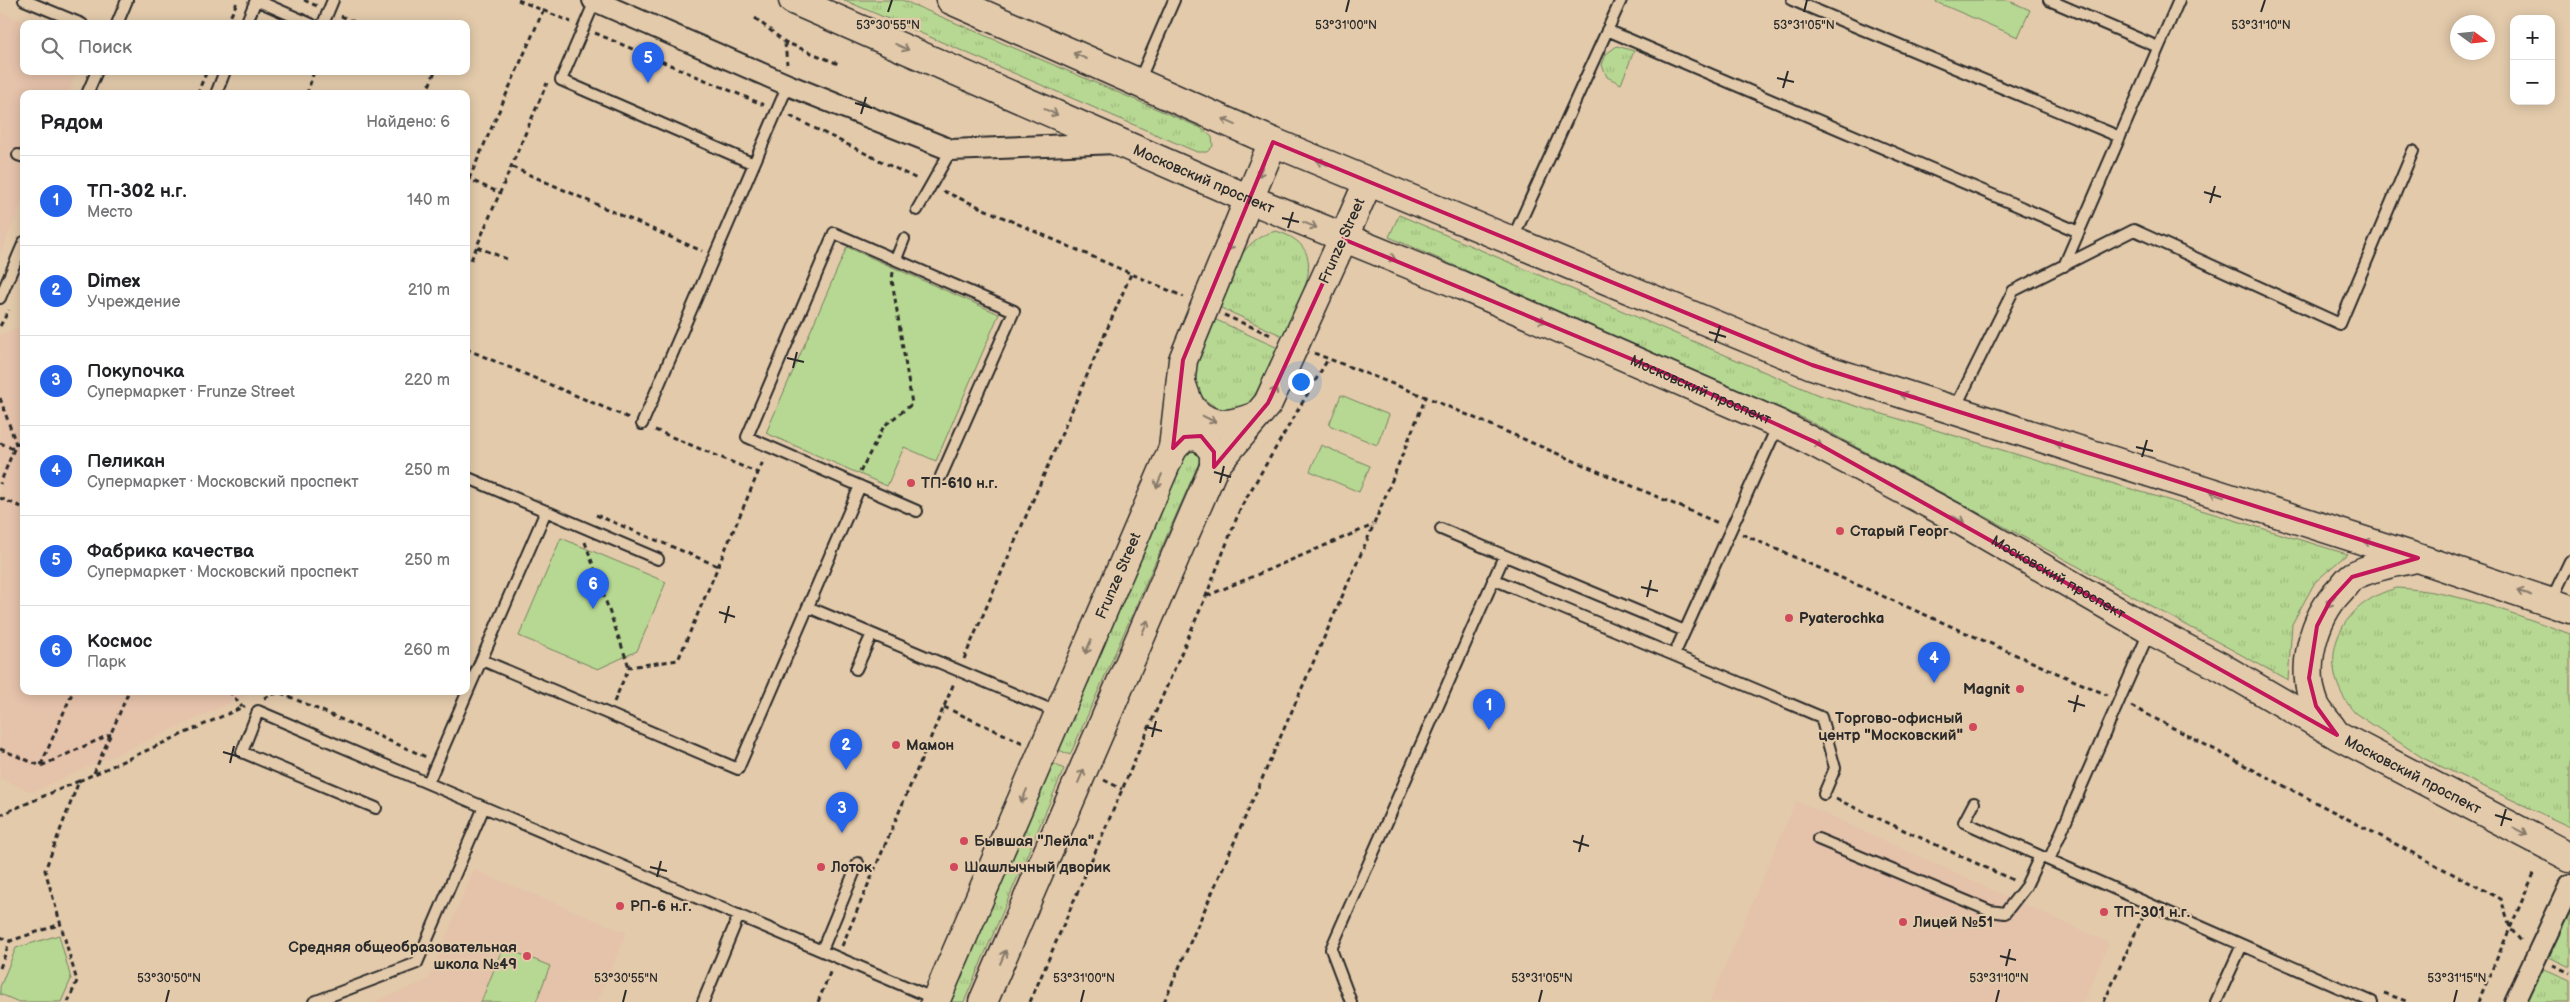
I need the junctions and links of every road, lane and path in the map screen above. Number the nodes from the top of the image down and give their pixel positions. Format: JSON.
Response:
{"nodes":[{"id":1,"x":24,"y":0,"type":"edge"},
{"id":2,"x":128,"y":0,"type":"edge"},
{"id":3,"x":238,"y":0,"type":"edge"},
{"id":4,"x":256,"y":0,"type":"edge"},
{"id":5,"x":333,"y":0,"type":"edge"},
{"id":6,"x":518,"y":0,"type":"edge"},
{"id":7,"x":594,"y":0,"type":"edge"},
{"id":8,"x":794,"y":0,"type":"edge"},
{"id":9,"x":1174,"y":0,"type":"edge"},
{"id":10,"x":1621,"y":0,"type":"edge"},
{"id":11,"x":1792,"y":0,"type":"edge"},
{"id":12,"x":2049,"y":0,"type":"edge"},
{"id":13,"x":2179,"y":0,"type":"edge"},
{"id":14,"x":956,"y":1,"type":"edge"},
{"id":15,"x":543,"y":11,"type":"junction"},
{"id":16,"x":754,"y":18,"type":"dead end"},
{"id":17,"x":72,"y":20,"type":"edge"},
{"id":18,"x":119,"y":20,"type":"edge"},
{"id":19,"x":229,"y":20,"type":"edge"},
{"id":20,"x":248,"y":20,"type":"edge"},
{"id":21,"x":302,"y":20,"type":"edge"},
{"id":22,"x":325,"y":20,"type":"edge"},
{"id":23,"x":583,"y":28,"type":"junction"},
{"id":24,"x":1607,"y":30,"type":"junction"},
{"id":25,"x":2158,"y":47,"type":"junction"},
{"id":26,"x":841,"y":65,"type":"dead end"},
{"id":27,"x":95,"y":75,"type":"edge"},
{"id":28,"x":205,"y":75,"type":"edge"},
{"id":29,"x":224,"y":75,"type":"edge"},
{"id":30,"x":313,"y":75,"type":"edge"},
{"id":31,"x":433,"y":75,"type":"edge"},
{"id":32,"x":550,"y":77,"type":"dead end"},
{"id":33,"x":1139,"y":82,"type":"junction"},
{"id":34,"x":788,"y":85,"type":"junction"},
{"id":35,"x":89,"y":90,"type":"edge"},
{"id":36,"x":199,"y":90,"type":"edge"},
{"id":37,"x":218,"y":90,"type":"edge"},
{"id":38,"x":308,"y":90,"type":"edge"},
{"id":39,"x":428,"y":90,"type":"edge"},
{"id":40,"x":777,"y":110,"type":"junction"},
{"id":41,"x":2120,"y":138,"type":"junction"},
{"id":42,"x":1273,"y":142,"type":"junction"},
{"id":43,"x":1121,"y":143,"type":"junction"},
{"id":44,"x":951,"y":150,"type":"junction"},
{"id":45,"x":2413,"y":151,"type":"dead end"},
{"id":46,"x":754,"y":164,"type":"junction"},
{"id":47,"x":512,"y":167,"type":"junction"},
{"id":48,"x":470,"y":175,"type":"edge"},
{"id":49,"x":470,"y":180,"type":"edge"},
{"id":50,"x":1368,"y":182,"type":"junction"},
{"id":51,"x":931,"y":186,"type":"junction"},
{"id":52,"x":500,"y":193,"type":"junction"},
{"id":53,"x":1249,"y":198,"type":"junction"},
{"id":54,"x":917,"y":210,"type":"dead end"},
{"id":55,"x":2079,"y":232,"type":"junction"},
{"id":56,"x":904,"y":239,"type":"dead end"},
{"id":57,"x":1343,"y":239,"type":"junction"},
{"id":58,"x":1512,"y":241,"type":"junction"},
{"id":59,"x":477,"y":246,"type":"junction"},
{"id":60,"x":20,"y":253,"type":"edge"},
{"id":61,"x":714,"y":256,"type":"junction"},
{"id":62,"x":507,"y":259,"type":"dead end"},
{"id":63,"x":472,"y":260,"type":"dead end"},
{"id":64,"x":896,"y":260,"type":"junction"},
{"id":65,"x":2064,"y":266,"type":"junction"},
{"id":66,"x":0,"y":298,"type":"edge"},
{"id":67,"x":470,"y":352,"type":"edge"},
{"id":68,"x":1328,"y":359,"type":"dead end"},
{"id":69,"x":1181,"y":382,"type":"junction"},
{"id":70,"x":0,"y":398,"type":"edge"},
{"id":71,"x":1953,"y":411,"type":"junction"},
{"id":72,"x":1257,"y":416,"type":"junction"},
{"id":73,"x":642,"y":424,"type":"junction"},
{"id":74,"x":1779,"y":424,"type":"junction"},
{"id":75,"x":20,"y":442,"type":"edge"},
{"id":76,"x":0,"y":443,"type":"edge"},
{"id":77,"x":16,"y":444,"type":"junction"},
{"id":78,"x":769,"y":447,"type":"junction"},
{"id":79,"x":1173,"y":448,"type":"junction"},
{"id":80,"x":14,"y":449,"type":"junction"},
{"id":81,"x":1214,"y":466,"type":"junction"},
{"id":82,"x":758,"y":474,"type":"junction"},
{"id":83,"x":941,"y":476,"type":"dead end"},
{"id":84,"x":470,"y":479,"type":"edge"},
{"id":85,"x":0,"y":484,"type":"edge"},
{"id":86,"x":857,"y":485,"type":"junction"},
{"id":87,"x":0,"y":498,"type":"edge"},
{"id":88,"x":20,"y":506,"type":"edge"},
{"id":89,"x":546,"y":511,"type":"junction"},
{"id":90,"x":917,"y":511,"type":"dead end"},
{"id":91,"x":1374,"y":524,"type":"junction"},
{"id":92,"x":585,"y":528,"type":"junction"},
{"id":93,"x":1441,"y":529,"type":"dead end"},
{"id":94,"x":1731,"y":529,"type":"junction"},
{"id":95,"x":1504,"y":556,"type":"junction"},
{"id":96,"x":2418,"y":558,"type":"junction"},
{"id":97,"x":658,"y":559,"type":"dead end"},
{"id":98,"x":2570,"y":562,"type":"edge"},
{"id":99,"x":1493,"y":579,"type":"junction"},
{"id":100,"x":1206,"y":596,"type":"junction"},
{"id":101,"x":2560,"y":605,"type":"edge"},
{"id":102,"x":808,"y":607,"type":"junction"},
{"id":103,"x":2150,"y":630,"type":"junction"},
{"id":104,"x":1685,"y":632,"type":"junction"},
{"id":105,"x":872,"y":634,"type":"junction"},
{"id":106,"x":1674,"y":655,"type":"junction"},
{"id":107,"x":482,"y":660,"type":"junction"},
{"id":108,"x":629,"y":667,"type":"junction"},
{"id":109,"x":856,"y":669,"type":"dead end"},
{"id":110,"x":960,"y":669,"type":"junction"},
{"id":111,"x":470,"y":687,"type":"edge"},
{"id":112,"x":71,"y":695,"type":"edge"},
{"id":113,"x":127,"y":695,"type":"edge"},
{"id":114,"x":232,"y":695,"type":"edge"},
{"id":115,"x":467,"y":695,"type":"edge"},
{"id":116,"x":2119,"y":700,"type":"junction"},
{"id":117,"x":2130,"y":705,"type":"junction"},
{"id":118,"x":242,"y":707,"type":"dead end"},
{"id":119,"x":1060,"y":713,"type":"junction"},
{"id":120,"x":609,"y":714,"type":"junction"},
{"id":121,"x":2126,"y":714,"type":"dead end"},
{"id":122,"x":111,"y":734,"type":"junction"},
{"id":123,"x":2337,"y":735,"type":"junction"},
{"id":124,"x":0,"y":749,"type":"edge"},
{"id":125,"x":41,"y":766,"type":"junction"},
{"id":126,"x":94,"y":774,"type":"dead end"},
{"id":127,"x":428,"y":783,"type":"junction"},
{"id":128,"x":1824,"y":794,"type":"joint"},
{"id":129,"x":1974,"y":803,"type":"dead end"},
{"id":130,"x":484,"y":807,"type":"junction"},
{"id":131,"x":376,"y":808,"type":"dead end"},
{"id":132,"x":0,"y":815,"type":"edge"},
{"id":133,"x":1818,"y":839,"type":"dead end"},
{"id":134,"x":2570,"y":857,"type":"edge"},
{"id":135,"x":2044,"y":858,"type":"junction"},
{"id":136,"x":858,"y":863,"type":"dead end"},
{"id":137,"x":2535,"y":871,"type":"dead end"},
{"id":138,"x":2570,"y":884,"type":"edge"},
{"id":139,"x":2026,"y":886,"type":"junction"},
{"id":140,"x":2148,"y":904,"type":"junction"},
{"id":141,"x":740,"y":915,"type":"junction"},
{"id":142,"x":61,"y":924,"type":"junction"},
{"id":143,"x":2510,"y":928,"type":"junction"},
{"id":144,"x":0,"y":936,"type":"edge"},
{"id":145,"x":10,"y":941,"type":"junction"},
{"id":146,"x":2242,"y":945,"type":"junction"},
{"id":147,"x":822,"y":950,"type":"junction"},
{"id":148,"x":838,"y":956,"type":"junction"},
{"id":149,"x":2535,"y":956,"type":"junction"},
{"id":150,"x":0,"y":968,"type":"edge"},
{"id":151,"x":2570,"y":973,"type":"edge"},
{"id":152,"x":2382,"y":992,"type":"dead end"},
{"id":153,"x":936,"y":1001,"type":"edge"},
{"id":154,"x":68,"y":1002,"type":"edge"},
{"id":155,"x":314,"y":1002,"type":"edge"},
{"id":156,"x":702,"y":1002,"type":"edge"},
{"id":157,"x":818,"y":1002,"type":"edge"},
{"id":158,"x":984,"y":1002,"type":"edge"},
{"id":159,"x":1030,"y":1002,"type":"edge"},
{"id":160,"x":1164,"y":1002,"type":"edge"},
{"id":161,"x":1351,"y":1002,"type":"edge"},
{"id":162,"x":2104,"y":1002,"type":"edge"},
{"id":163,"x":2216,"y":1002,"type":"edge"},
{"id":164,"x":2372,"y":1002,"type":"edge"},
{"id":165,"x":2409,"y":1002,"type":"edge"},
{"id":166,"x":2478,"y":1002,"type":"edge"},
{"id":167,"x":2515,"y":1002,"type":"edge"}],
"edges":[{"from":1,"to":17,"type":"lane"},
{"from":2,"to":18,"type":"lane"},
{"from":3,"to":19,"type":"path"},
{"from":4,"to":20,"type":"lane"},
{"from":4,"to":21,"type":"lane"},
{"from":5,"to":22,"type":"lane"},
{"from":6,"to":15,"type":"path"},
{"from":7,"to":23,"type":"lane"},
{"from":7,"to":34,"type":"street"},
{"from":8,"to":43,"type":"main road","name":"Московский проспект","one_way":true},
{"from":9,"to":33,"type":"lane"},
{"from":10,"to":24,"type":"lane"},
{"from":11,"to":41,"type":"lane"},
{"from":12,"to":25,"type":"lane"},
{"from":13,"to":25,"type":"lane"},
{"from":33,"to":14,"type":"main road","one_way":true},
{"from":15,"to":23,"type":"path"},
{"from":15,"to":48,"type":"path"},
{"from":16,"to":26,"type":"path"},
{"from":23,"to":40,"type":"path"},
{"from":23,"to":46,"type":"lane"},
{"from":24,"to":55,"type":"lane"},
{"from":24,"to":58,"type":"lane"},
{"from":25,"to":41,"type":"lane"},
{"from":27,"to":35,"type":"lane"},
{"from":28,"to":36,"type":"path"},
{"from":29,"to":37,"type":"lane"},
{"from":30,"to":38,"type":"path"},
{"from":31,"to":39,"type":"path"},
{"from":32,"to":47,"type":"path"},
{"from":42,"to":33,"type":"main road","one_way":true},
{"from":34,"to":40,"type":"lane"},
{"from":34,"to":44,"type":"street"},
{"from":40,"to":46,"type":"lane"},
{"from":40,"to":51,"type":"path"},
{"from":41,"to":55,"type":"lane"},
{"from":50,"to":42,"type":"main road","one_way":true},
{"from":42,"to":53,"type":"main road","name":"Frunze Street","one_way":true},
{"from":43,"to":44,"type":"street"},
{"from":43,"to":53,"type":"main road","name":"Московский проспект"},
{"from":44,"to":51,"type":"lane"},
{"from":45,"to":65,"type":"lane"},
{"from":46,"to":61,"type":"lane"},
{"from":47,"to":52,"type":"path"},
{"from":47,"to":61,"type":"path"},
{"from":49,"to":52,"type":"path"},
{"from":50,"to":57,"type":"main road","name":"Frunze Street"},
{"from":50,"to":58,"type":"main road"},
{"from":51,"to":54,"type":"lane"},
{"from":51,"to":110,"type":"path"},
{"from":52,"to":59,"type":"path"},
{"from":53,"to":57,"type":"main road","name":"Московский проспект","one_way":true},
{"from":53,"to":69,"type":"main road","name":"Frunze Street","one_way":true},
{"from":55,"to":65,"type":"lane"},
{"from":56,"to":64,"type":"lane"},
{"from":72,"to":57,"type":"main road","name":"Frunze Street","one_way":true},
{"from":57,"to":74,"type":"main road","name":"Московский проспект","one_way":true},
{"from":71,"to":58,"type":"main road","one_way":true},
{"from":59,"to":62,"type":"path"},
{"from":59,"to":63,"type":"path"},
{"from":60,"to":66,"type":"lane"},
{"from":61,"to":73,"type":"lane"},
{"from":64,"to":78,"type":"lane"},
{"from":64,"to":83,"type":"lane"},
{"from":64,"to":86,"type":"path"},
{"from":65,"to":71,"type":"lane"},
{"from":67,"to":73,"type":"path"},
{"from":68,"to":100,"type":"path"},
{"from":69,"to":72,"type":"main road","one_way":true},
{"from":69,"to":79,"type":"main road","name":"Frunze Street"},
{"from":70,"to":77,"type":"path"},
{"from":96,"to":71,"type":"main road","one_way":true},
{"from":72,"to":81,"type":"main road","name":"Frunze Street"},
{"from":73,"to":82,"type":"path"},
{"from":74,"to":94,"type":"lane"},
{"from":74,"to":103,"type":"main road","name":"Московский проспект","one_way":true},
{"from":75,"to":77,"type":"path"},
{"from":76,"to":80,"type":"path"},
{"from":77,"to":80,"type":"path"},
{"from":78,"to":82,"type":"path"},
{"from":78,"to":86,"type":"lane"},
{"from":79,"to":81,"type":"main road"},
{"from":79,"to":119,"type":"main road","name":"Frunze Street","one_way":true},
{"from":80,"to":85,"type":"path"},
{"from":158,"to":81,"type":"main road","name":"Frunze Street","one_way":true},
{"from":82,"to":108,"type":"path"},
{"from":84,"to":89,"type":"lane"},
{"from":86,"to":90,"type":"lane"},
{"from":86,"to":102,"type":"lane"},
{"from":87,"to":88,"type":"path"},
{"from":89,"to":92,"type":"lane"},
{"from":89,"to":107,"type":"lane"},
{"from":91,"to":94,"type":"path"},
{"from":91,"to":100,"type":"path"},
{"from":91,"to":160,"type":"path"},
{"from":92,"to":97,"type":"lane"},
{"from":92,"to":108,"type":"path"},
{"from":93,"to":95,"type":"lane"},
{"from":94,"to":104,"type":"lane"},
{"from":94,"to":116,"type":"path"},
{"from":95,"to":99,"type":"lane"},
{"from":95,"to":104,"type":"lane"},
{"from":101,"to":96,"type":"main road","one_way":true},
{"from":96,"to":123,"type":"main road","one_way":true},
{"from":98,"to":101,"type":"lane"},
{"from":99,"to":106,"type":"lane"},
{"from":99,"to":161,"type":"lane"},
{"from":100,"to":159,"type":"path"},
{"from":102,"to":105,"type":"lane"},
{"from":102,"to":120,"type":"lane"},
{"from":103,"to":116,"type":"lane"},
{"from":103,"to":123,"type":"main road","name":"Московский проспект"},
{"from":104,"to":106,"type":"lane"},
{"from":105,"to":109,"type":"lane"},
{"from":105,"to":110,"type":"lane"},
{"from":106,"to":128,"type":"lane"},
{"from":107,"to":111,"type":"lane"},
{"from":107,"to":120,"type":"lane"},
{"from":108,"to":120,"type":"path"},
{"from":110,"to":119,"type":"lane"},
{"from":110,"to":148,"type":"path"},
{"from":112,"to":125,"type":"path"},
{"from":113,"to":122,"type":"path"},
{"from":114,"to":118,"type":"path"},
{"from":115,"to":127,"type":"lane"},
{"from":116,"to":117,"type":"path"},
{"from":116,"to":135,"type":"lane"},
{"from":117,"to":121,"type":"path"},
{"from":117,"to":143,"type":"path"},
{"from":119,"to":153,"type":"main road","name":"Frunze Street","one_way":true},
{"from":122,"to":125,"type":"path"},
{"from":122,"to":126,"type":"path"},
{"from":123,"to":134,"type":"main road","name":"Московский проспект","one_way":true},
{"from":124,"to":125,"type":"path"},
{"from":127,"to":130,"type":"lane"},
{"from":127,"to":131,"type":"lane"},
{"from":128,"to":139,"type":"path"},
{"from":129,"to":135,"type":"lane"},
{"from":130,"to":141,"type":"lane"},
{"from":130,"to":155,"type":"lane"},
{"from":132,"to":142,"type":"path"},
{"from":133,"to":139,"type":"lane"},
{"from":135,"to":139,"type":"lane"},
{"from":135,"to":140,"type":"lane"},
{"from":136,"to":147,"type":"lane"},
{"from":137,"to":143,"type":"path"},
{"from":138,"to":149,"type":"street"},
{"from":140,"to":146,"type":"lane"},
{"from":140,"to":162,"type":"path"},
{"from":141,"to":147,"type":"lane"},
{"from":141,"to":156,"type":"lane"},
{"from":142,"to":145,"type":"path"},
{"from":142,"to":154,"type":"path"},
{"from":143,"to":149,"type":"path"},
{"from":143,"to":166,"type":"path"},
{"from":144,"to":145,"type":"path"},
{"from":145,"to":150,"type":"path"},
{"from":146,"to":163,"type":"lane"},
{"from":146,"to":164,"type":"lane"},
{"from":147,"to":148,"type":"lane"},
{"from":148,"to":153,"type":"lane"},
{"from":148,"to":157,"type":"path"},
{"from":149,"to":151,"type":"path"},
{"from":149,"to":167,"type":"street"},
{"from":152,"to":165,"type":"path"}]}
